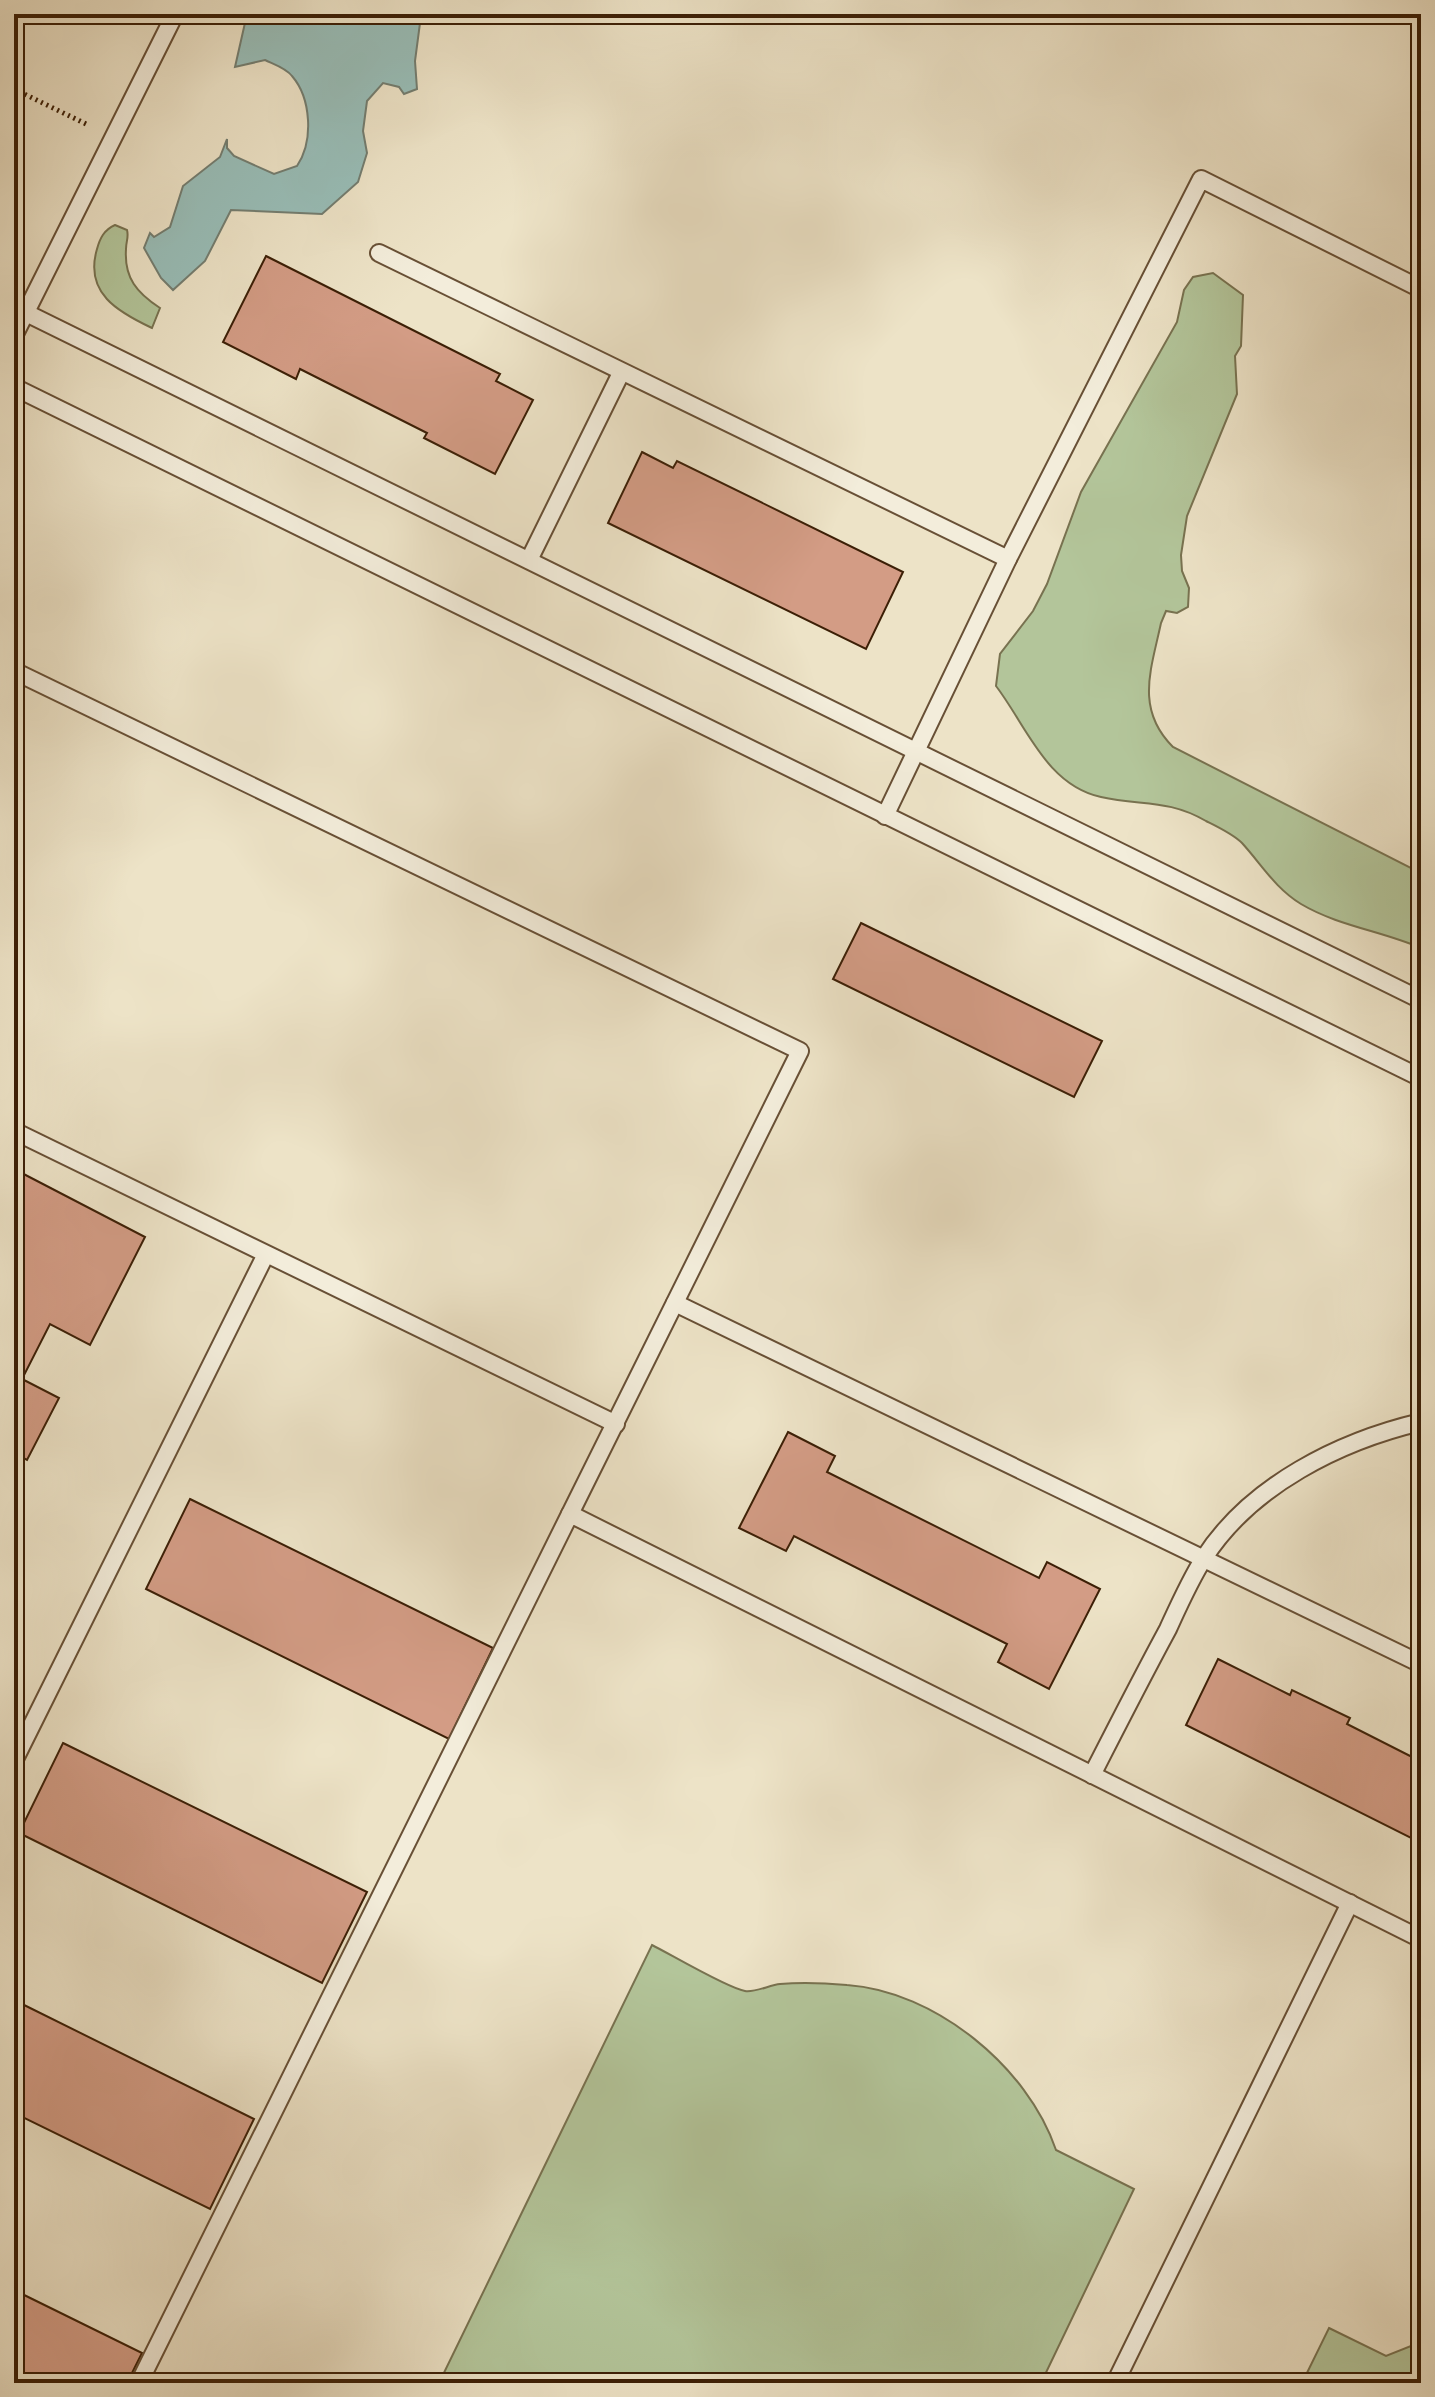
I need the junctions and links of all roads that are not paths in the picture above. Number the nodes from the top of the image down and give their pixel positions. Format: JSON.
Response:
{"nodes":[{"id":1,"x":175,"y":14,"type":"edge"},
{"id":2,"x":379,"y":253,"type":"dead end"},
{"id":3,"x":1421,"y":289,"type":"edge"},
{"id":4,"x":20,"y":310,"type":"edge"},
{"id":5,"x":14,"y":336,"type":"edge"},
{"id":6,"x":621,"y":373,"type":"junction"},
{"id":7,"x":14,"y":387,"type":"edge"},
{"id":8,"x":1008,"y":559,"type":"junction"},
{"id":9,"x":529,"y":560,"type":"junction"},
{"id":10,"x":14,"y":671,"type":"edge"},
{"id":11,"x":917,"y":751,"type":"junction"},
{"id":12,"x":885,"y":816,"type":"junction"},
{"id":13,"x":1421,"y":1000,"type":"edge"},
{"id":14,"x":1421,"y":1078,"type":"edge"},
{"id":15,"x":14,"y":1131,"type":"edge"},
{"id":16,"x":265,"y":1256,"type":"junction"},
{"id":17,"x":675,"y":1303,"type":"junction"},
{"id":18,"x":1421,"y":1422,"type":"edge"},
{"id":19,"x":616,"y":1424,"type":"junction"},
{"id":20,"x":570,"y":1514,"type":"junction"},
{"id":21,"x":1205,"y":1557,"type":"junction"},
{"id":22,"x":1421,"y":1664,"type":"edge"},
{"id":23,"x":14,"y":1761,"type":"edge"},
{"id":24,"x":1092,"y":1775,"type":"junction"},
{"id":25,"x":1350,"y":1903,"type":"junction"},
{"id":26,"x":1421,"y":1939,"type":"edge"},
{"id":27,"x":139,"y":2383,"type":"edge"},
{"id":28,"x":1115,"y":2383,"type":"edge"}],
"edges":[{"from":1,"to":4,"type":"lane"},
{"from":2,"to":6,"type":"lane"},
{"from":3,"to":8,"type":"lane"},
{"from":4,"to":5,"type":"lane"},
{"from":4,"to":9,"type":"lane"},
{"from":6,"to":8,"type":"lane"},
{"from":6,"to":9,"type":"lane"},
{"from":7,"to":12,"type":"lane"},
{"from":8,"to":11,"type":"lane"},
{"from":9,"to":11,"type":"lane"},
{"from":10,"to":17,"type":"lane"},
{"from":11,"to":12,"type":"lane"},
{"from":11,"to":13,"type":"lane"},
{"from":12,"to":14,"type":"lane"},
{"from":15,"to":16,"type":"lane"},
{"from":16,"to":19,"type":"lane"},
{"from":16,"to":23,"type":"lane"},
{"from":17,"to":19,"type":"lane"},
{"from":17,"to":21,"type":"lane"},
{"from":18,"to":21,"type":"lane"},
{"from":19,"to":20,"type":"lane"},
{"from":20,"to":24,"type":"lane"},
{"from":20,"to":27,"type":"lane"},
{"from":21,"to":22,"type":"lane"},
{"from":21,"to":24,"type":"lane"},
{"from":24,"to":25,"type":"lane"},
{"from":25,"to":26,"type":"lane"},
{"from":25,"to":28,"type":"lane"}]}
